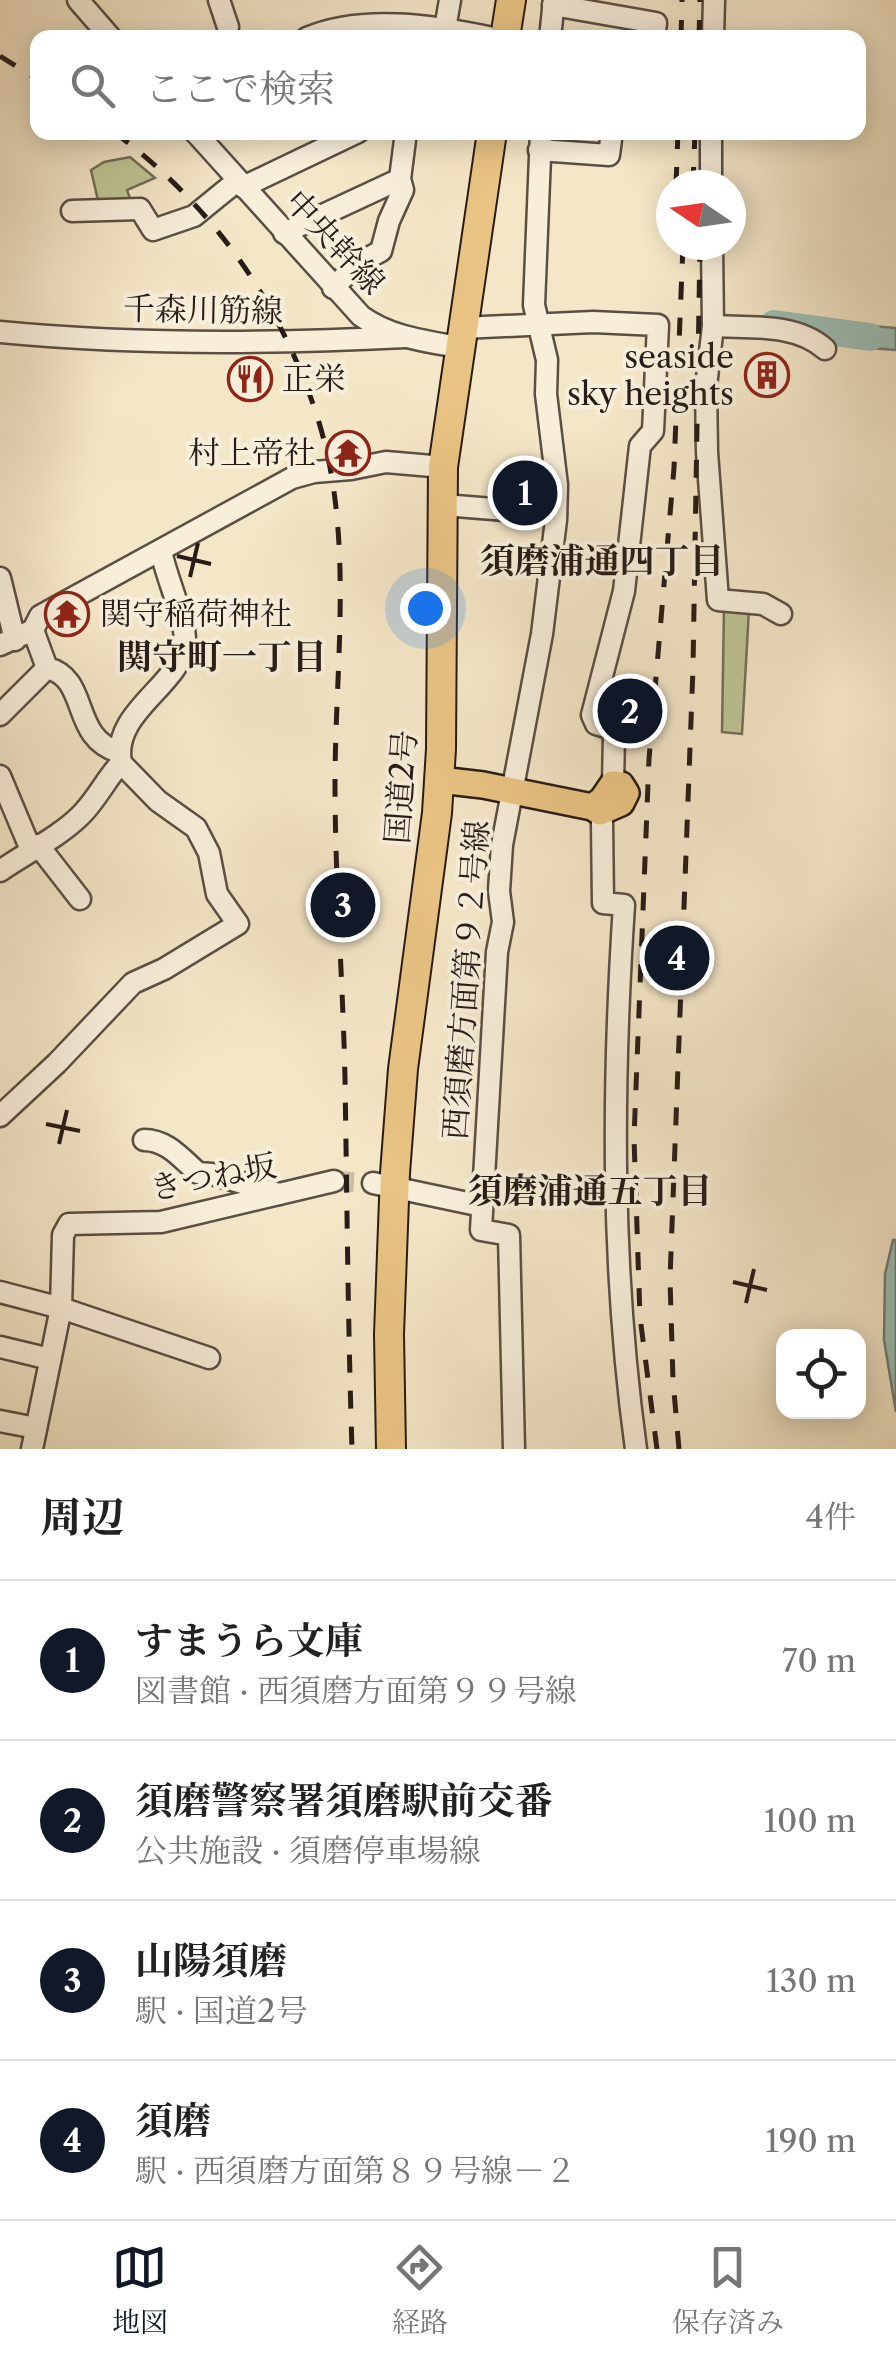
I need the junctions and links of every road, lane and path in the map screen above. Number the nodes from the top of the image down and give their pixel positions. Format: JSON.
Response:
{"nodes":[{"id":1,"x":79,"y":0,"type":"edge"},
{"id":2,"x":219,"y":0,"type":"edge"},
{"id":3,"x":450,"y":0,"type":"edge"},
{"id":4,"x":511,"y":0,"type":"edge"},
{"id":5,"x":714,"y":0,"type":"edge"},
{"id":6,"x":554,"y":2,"type":"edge"},
{"id":7,"x":615,"y":7,"type":"edge"},
{"id":8,"x":228,"y":27,"type":"dead end"},
{"id":9,"x":104,"y":30,"type":"edge"},
{"id":10,"x":326,"y":30,"type":"edge"},
{"id":11,"x":444,"y":30,"type":"joint"},
{"id":12,"x":506,"y":30,"type":"edge"},
{"id":13,"x":551,"y":30,"type":"edge"},
{"id":14,"x":655,"y":30,"type":"edge"},
{"id":15,"x":713,"y":30,"type":"edge"},
{"id":16,"x":201,"y":140,"type":"edge"},
{"id":17,"x":340,"y":140,"type":"edge"},
{"id":18,"x":405,"y":140,"type":"edge"},
{"id":19,"x":491,"y":140,"type":"edge"},
{"id":20,"x":611,"y":140,"type":"edge"},
{"id":21,"x":711,"y":140,"type":"edge"},
{"id":22,"x":540,"y":141,"type":"edge"},
{"id":23,"x":712,"y":170,"type":"edge"},
{"id":24,"x":400,"y":178,"type":"junction"},
{"id":25,"x":240,"y":184,"type":"junction"},
{"id":26,"x":72,"y":210,"type":"dead end"},
{"id":27,"x":284,"y":233,"type":"junction"},
{"id":28,"x":712,"y":260,"type":"edge"},
{"id":29,"x":333,"y":288,"type":"junction"},
{"id":30,"x":541,"y":326,"type":"junction"},
{"id":31,"x":713,"y":326,"type":"junction"},
{"id":32,"x":0,"y":332,"type":"edge"},
{"id":33,"x":405,"y":337,"type":"junction"},
{"id":34,"x":461,"y":338,"type":"junction"},
{"id":35,"x":826,"y":349,"type":"dead end"},
{"id":36,"x":443,"y":467,"type":"junction"},
{"id":37,"x":443,"y":505,"type":"junction"},
{"id":38,"x":556,"y":514,"type":"junction"},
{"id":39,"x":161,"y":552,"type":"junction"},
{"id":40,"x":0,"y":578,"type":"edge"},
{"id":41,"x":782,"y":614,"type":"dead end"},
{"id":42,"x":16,"y":639,"type":"edge"},
{"id":43,"x":46,"y":668,"type":"junction"},
{"id":44,"x":0,"y":715,"type":"edge"},
{"id":45,"x":120,"y":757,"type":"junction"},
{"id":46,"x":0,"y":776,"type":"edge"},
{"id":47,"x":440,"y":780,"type":"junction"},
{"id":48,"x":613,"y":784,"type":"joint"},
{"id":49,"x":511,"y":791,"type":"junction"},
{"id":50,"x":597,"y":814,"type":"junction"},
{"id":51,"x":34,"y":848,"type":"junction"},
{"id":52,"x":0,"y":871,"type":"edge"},
{"id":53,"x":80,"y":899,"type":"dead end"},
{"id":54,"x":0,"y":1116,"type":"edge"},
{"id":55,"x":144,"y":1140,"type":"dead end"},
{"id":56,"x":334,"y":1181,"type":"tunnel mouth"},
{"id":57,"x":383,"y":1186,"type":"junction"},
{"id":58,"x":281,"y":1194,"type":"junction"},
{"id":59,"x":482,"y":1206,"type":"junction"},
{"id":60,"x":0,"y":1292,"type":"edge"},
{"id":61,"x":61,"y":1308,"type":"junction"},
{"id":62,"x":0,"y":1347,"type":"edge"},
{"id":63,"x":209,"y":1358,"type":"dead end"},
{"id":64,"x":50,"y":1359,"type":"junction"},
{"id":65,"x":0,"y":1421,"type":"edge"},
{"id":66,"x":34,"y":1439,"type":"edge"},
{"id":67,"x":392,"y":1449,"type":"edge"},
{"id":68,"x":514,"y":1449,"type":"edge"},
{"id":69,"x":636,"y":1449,"type":"edge"}],
"edges":[{"from":1,"to":9,"type":"street"},
{"from":2,"to":8,"type":"street"},
{"from":3,"to":11,"type":"street"},
{"from":4,"to":12,"type":"highway"},
{"from":5,"to":15,"type":"street"},
{"from":6,"to":7,"type":"street"},
{"from":6,"to":13,"type":"street"},
{"from":7,"to":14,"type":"street"},
{"from":10,"to":11,"type":"street"},
{"from":16,"to":25,"type":"street","name":"中央幹線"},
{"from":17,"to":25,"type":"street"},
{"from":18,"to":24,"type":"street"},
{"from":19,"to":34,"type":"highway","name":"国道2号"},
{"from":20,"to":22,"type":"street"},
{"from":21,"to":23,"type":"street"},
{"from":22,"to":30,"type":"street","name":"西須磨方面第９２号線"},
{"from":24,"to":27,"type":"street"},
{"from":24,"to":29,"type":"street"},
{"from":25,"to":26,"type":"street"},
{"from":25,"to":27,"type":"street","name":"中央幹線"},
{"from":27,"to":29,"type":"street","name":"中央幹線"},
{"from":28,"to":31,"type":"street"},
{"from":29,"to":33,"type":"street","name":"中央幹線"},
{"from":30,"to":34,"type":"street","name":"中央幹線"},
{"from":30,"to":38,"type":"street","name":"西須磨方面第９２号線"},
{"from":30,"to":48,"type":"street","name":"中央幹線"},
{"from":31,"to":35,"type":"street"},
{"from":31,"to":41,"type":"street"},
{"from":32,"to":33,"type":"street","name":"千森川筋線"},
{"from":33,"to":34,"type":"street","name":"中央幹線"},
{"from":34,"to":36,"type":"highway","name":"国道2号"},
{"from":36,"to":37,"type":"highway","name":"国道2号"},
{"from":36,"to":39,"type":"street"},
{"from":37,"to":38,"type":"street"},
{"from":37,"to":47,"type":"highway","name":"国道2号"},
{"from":38,"to":49,"type":"street","name":"西須磨方面第９２号線"},
{"from":39,"to":42,"type":"street"},
{"from":39,"to":45,"type":"street"},
{"from":40,"to":42,"type":"street"},
{"from":42,"to":43,"type":"street"},
{"from":43,"to":44,"type":"street"},
{"from":43,"to":45,"type":"street"},
{"from":45,"to":51,"type":"street"},
{"from":45,"to":54,"type":"street"},
{"from":46,"to":51,"type":"street"},
{"from":47,"to":49,"type":"main road"},
{"from":47,"to":57,"type":"highway","name":"国道2号"},
{"from":48,"to":50,"type":"main road"},
{"from":49,"to":50,"type":"main road"},
{"from":49,"to":59,"type":"street","name":"西須磨方面第９２号線"},
{"from":50,"to":69,"type":"street"},
{"from":51,"to":52,"type":"street"},
{"from":51,"to":53,"type":"street"},
{"from":55,"to":58,"type":"street"},
{"from":56,"to":58,"type":"street","name":"きつね坂"},
{"from":57,"to":59,"type":"street"},
{"from":57,"to":67,"type":"highway","name":"国道2号"},
{"from":58,"to":61,"type":"street","name":"きつね坂"},
{"from":59,"to":68,"type":"street"},
{"from":60,"to":61,"type":"street"},
{"from":61,"to":63,"type":"street"},
{"from":61,"to":64,"type":"street"},
{"from":62,"to":64,"type":"street"},
{"from":64,"to":66,"type":"street"},
{"from":65,"to":66,"type":"street"}]}
